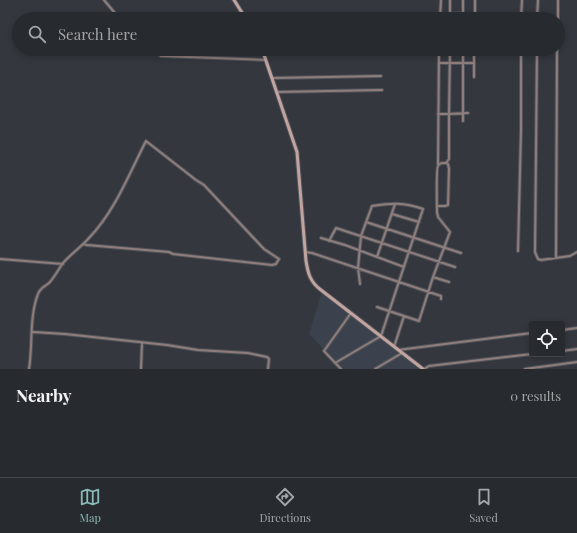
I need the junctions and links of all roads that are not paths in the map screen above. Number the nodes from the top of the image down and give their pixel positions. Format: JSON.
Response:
{"nodes":[{"id":1,"x":104,"y":0,"type":"edge"},
{"id":2,"x":234,"y":0,"type":"edge"},
{"id":3,"x":440,"y":0,"type":"edge"},
{"id":4,"x":450,"y":0,"type":"edge"},
{"id":5,"x":463,"y":0,"type":"edge"},
{"id":6,"x":475,"y":0,"type":"edge"},
{"id":7,"x":522,"y":0,"type":"edge"},
{"id":8,"x":538,"y":0,"type":"edge"},
{"id":9,"x":558,"y":0,"type":"edge"},
{"id":10,"x":114,"y":12,"type":"edge"},
{"id":11,"x":242,"y":12,"type":"edge"},
{"id":12,"x":440,"y":12,"type":"edge"},
{"id":13,"x":450,"y":12,"type":"edge"},
{"id":14,"x":463,"y":12,"type":"edge"},
{"id":15,"x":475,"y":12,"type":"edge"},
{"id":16,"x":521,"y":12,"type":"edge"},
{"id":17,"x":537,"y":12,"type":"edge"},
{"id":18,"x":558,"y":12,"type":"edge"},
{"id":19,"x":161,"y":56,"type":"edge"},
{"id":20,"x":265,"y":56,"type":"edge"},
{"id":21,"x":439,"y":56,"type":"edge"},
{"id":22,"x":450,"y":56,"type":"edge"},
{"id":23,"x":463,"y":56,"type":"edge"},
{"id":24,"x":474,"y":56,"type":"edge"},
{"id":25,"x":521,"y":56,"type":"edge"},
{"id":26,"x":537,"y":56,"type":"edge"},
{"id":27,"x":557,"y":56,"type":"edge"},
{"id":28,"x":266,"y":60,"type":"junction"},
{"id":29,"x":439,"y":63,"type":"junction"},
{"id":30,"x":449,"y":63,"type":"junction"},
{"id":31,"x":463,"y":63,"type":"junction"},
{"id":32,"x":474,"y":63,"type":"junction"},
{"id":33,"x":381,"y":76,"type":"dead end"},
{"id":34,"x":474,"y":77,"type":"dead end"},
{"id":35,"x":272,"y":78,"type":"junction"},
{"id":36,"x":382,"y":90,"type":"dead end"},
{"id":37,"x":276,"y":92,"type":"junction"},
{"id":38,"x":463,"y":113,"type":"junction"},
{"id":39,"x":468,"y":113,"type":"dead end"},
{"id":40,"x":438,"y":114,"type":"junction"},
{"id":41,"x":449,"y":114,"type":"junction"},
{"id":42,"x":463,"y":122,"type":"dead end"},
{"id":43,"x":446,"y":163,"type":"junction"},
{"id":44,"x":438,"y":165,"type":"junction"},
{"id":45,"x":395,"y":203,"type":"junction"},
{"id":46,"x":437,"y":206,"type":"junction"},
{"id":47,"x":392,"y":214,"type":"junction"},
{"id":48,"x":366,"y":222,"type":"junction"},
{"id":49,"x":419,"y":222,"type":"junction"},
{"id":50,"x":387,"y":228,"type":"junction"},
{"id":51,"x":361,"y":236,"type":"junction"},
{"id":52,"x":414,"y":237,"type":"junction"},
{"id":53,"x":321,"y":238,"type":"dead end"},
{"id":54,"x":329,"y":241,"type":"junction"},
{"id":55,"x":382,"y":243,"type":"junction"},
{"id":56,"x":83,"y":244,"type":"junction"},
{"id":57,"x":444,"y":247,"type":"junction"},
{"id":58,"x":360,"y":251,"type":"junction"},
{"id":59,"x":518,"y":251,"type":"dead end"},
{"id":60,"x":305,"y":252,"type":"junction"},
{"id":61,"x":409,"y":252,"type":"junction"},
{"id":62,"x":577,"y":252,"type":"edge"},
{"id":63,"x":461,"y":253,"type":"dead end"},
{"id":64,"x":377,"y":257,"type":"junction"},
{"id":65,"x":0,"y":258,"type":"edge"},
{"id":66,"x":556,"y":258,"type":"junction"},
{"id":67,"x":439,"y":262,"type":"junction"},
{"id":68,"x":63,"y":264,"type":"junction"},
{"id":69,"x":404,"y":267,"type":"junction"},
{"id":70,"x":454,"y":267,"type":"dead end"},
{"id":71,"x":358,"y":268,"type":"junction"},
{"id":72,"x":433,"y":277,"type":"junction"},
{"id":73,"x":399,"y":282,"type":"junction"},
{"id":74,"x":449,"y":282,"type":"dead end"},
{"id":75,"x":360,"y":284,"type":"dead end"},
{"id":76,"x":428,"y":291,"type":"junction"},
{"id":77,"x":441,"y":299,"type":"dead end"},
{"id":78,"x":377,"y":307,"type":"dead end"},
{"id":79,"x":389,"y":311,"type":"junction"},
{"id":80,"x":351,"y":313,"type":"junction"},
{"id":81,"x":404,"y":316,"type":"junction"},
{"id":82,"x":577,"y":328,"type":"edge"},
{"id":83,"x":565,"y":330,"type":"edge"},
{"id":84,"x":32,"y":332,"type":"junction"},
{"id":85,"x":529,"y":333,"type":"edge"},
{"id":86,"x":381,"y":336,"type":"junction"},
{"id":87,"x":142,"y":343,"type":"junction"},
{"id":88,"x":394,"y":347,"type":"junction"},
{"id":89,"x":577,"y":349,"type":"edge"},
{"id":90,"x":398,"y":350,"type":"junction"},
{"id":91,"x":565,"y":351,"type":"edge"},
{"id":92,"x":402,"y":353,"type":"junction"},
{"id":93,"x":529,"y":354,"type":"edge"},
{"id":94,"x":577,"y":362,"type":"edge"},
{"id":95,"x":335,"y":363,"type":"junction"},
{"id":96,"x":29,"y":369,"type":"edge"},
{"id":97,"x":141,"y":369,"type":"edge"},
{"id":98,"x":268,"y":369,"type":"edge"},
{"id":99,"x":341,"y":369,"type":"edge"},
{"id":100,"x":375,"y":369,"type":"edge"},
{"id":101,"x":423,"y":369,"type":"edge"},
{"id":102,"x":525,"y":369,"type":"edge"}],
"edges":[{"from":1,"to":10,"type":"street"},
{"from":2,"to":11,"type":"main road"},
{"from":3,"to":12,"type":"street"},
{"from":4,"to":13,"type":"street"},
{"from":5,"to":14,"type":"street"},
{"from":6,"to":15,"type":"street"},
{"from":7,"to":16,"type":"street"},
{"from":8,"to":17,"type":"street"},
{"from":9,"to":18,"type":"street"},
{"from":19,"to":28,"type":"street"},
{"from":20,"to":28,"type":"main road"},
{"from":21,"to":29,"type":"street"},
{"from":22,"to":30,"type":"street"},
{"from":23,"to":31,"type":"street"},
{"from":24,"to":32,"type":"street"},
{"from":25,"to":59,"type":"street"},
{"from":26,"to":66,"type":"street"},
{"from":27,"to":66,"type":"street"},
{"from":28,"to":35,"type":"main road"},
{"from":29,"to":30,"type":"street"},
{"from":29,"to":40,"type":"street"},
{"from":30,"to":31,"type":"street"},
{"from":30,"to":41,"type":"street"},
{"from":31,"to":32,"type":"street"},
{"from":31,"to":38,"type":"street"},
{"from":32,"to":34,"type":"street"},
{"from":33,"to":35,"type":"street"},
{"from":35,"to":37,"type":"main road"},
{"from":36,"to":37,"type":"street"},
{"from":37,"to":60,"type":"main road"},
{"from":38,"to":39,"type":"street"},
{"from":38,"to":41,"type":"street"},
{"from":38,"to":42,"type":"street"},
{"from":40,"to":41,"type":"street"},
{"from":40,"to":44,"type":"street"},
{"from":41,"to":43,"type":"street"},
{"from":43,"to":44,"type":"street"},
{"from":43,"to":46,"type":"street"},
{"from":44,"to":46,"type":"street"},
{"from":45,"to":47,"type":"street"},
{"from":45,"to":48,"type":"street"},
{"from":45,"to":49,"type":"street"},
{"from":46,"to":57,"type":"street"},
{"from":47,"to":49,"type":"street"},
{"from":47,"to":50,"type":"street"},
{"from":48,"to":50,"type":"street"},
{"from":48,"to":51,"type":"street"},
{"from":49,"to":52,"type":"street"},
{"from":50,"to":52,"type":"street"},
{"from":50,"to":55,"type":"street"},
{"from":51,"to":54,"type":"street"},
{"from":51,"to":55,"type":"street"},
{"from":51,"to":58,"type":"street"},
{"from":52,"to":57,"type":"street"},
{"from":52,"to":61,"type":"street"},
{"from":53,"to":54,"type":"street"},
{"from":54,"to":58,"type":"street"},
{"from":55,"to":61,"type":"street"},
{"from":55,"to":64,"type":"street"},
{"from":56,"to":56,"type":"street"},
{"from":56,"to":68,"type":"street"},
{"from":57,"to":63,"type":"street"},
{"from":57,"to":67,"type":"street"},
{"from":58,"to":64,"type":"street"},
{"from":58,"to":71,"type":"street"},
{"from":60,"to":71,"type":"street"},
{"from":60,"to":80,"type":"main road"},
{"from":61,"to":67,"type":"street"},
{"from":61,"to":69,"type":"street"},
{"from":62,"to":66,"type":"street"},
{"from":64,"to":69,"type":"street"},
{"from":65,"to":68,"type":"street"},
{"from":67,"to":70,"type":"street"},
{"from":67,"to":72,"type":"street"},
{"from":68,"to":84,"type":"street"},
{"from":69,"to":73,"type":"street"},
{"from":71,"to":73,"type":"street"},
{"from":71,"to":75,"type":"street"},
{"from":72,"to":74,"type":"street"},
{"from":72,"to":76,"type":"street"},
{"from":73,"to":76,"type":"street"},
{"from":73,"to":79,"type":"street"},
{"from":76,"to":77,"type":"street"},
{"from":76,"to":81,"type":"street"},
{"from":78,"to":79,"type":"street"},
{"from":79,"to":81,"type":"street"},
{"from":79,"to":86,"type":"street"},
{"from":80,"to":86,"type":"main road"},
{"from":80,"to":95,"type":"street"},
{"from":81,"to":88,"type":"street"},
{"from":82,"to":83,"type":"street"},
{"from":84,"to":87,"type":"street"},
{"from":84,"to":96,"type":"street"},
{"from":85,"to":90,"type":"street"},
{"from":86,"to":88,"type":"main road"},
{"from":86,"to":95,"type":"street"},
{"from":87,"to":97,"type":"street"},
{"from":87,"to":98,"type":"street"},
{"from":88,"to":90,"type":"main road"},
{"from":89,"to":91,"type":"street"},
{"from":90,"to":92,"type":"main road"},
{"from":92,"to":100,"type":"street"},
{"from":92,"to":101,"type":"main road"},
{"from":93,"to":101,"type":"street"},
{"from":94,"to":102,"type":"street"},
{"from":95,"to":99,"type":"street"}]}
